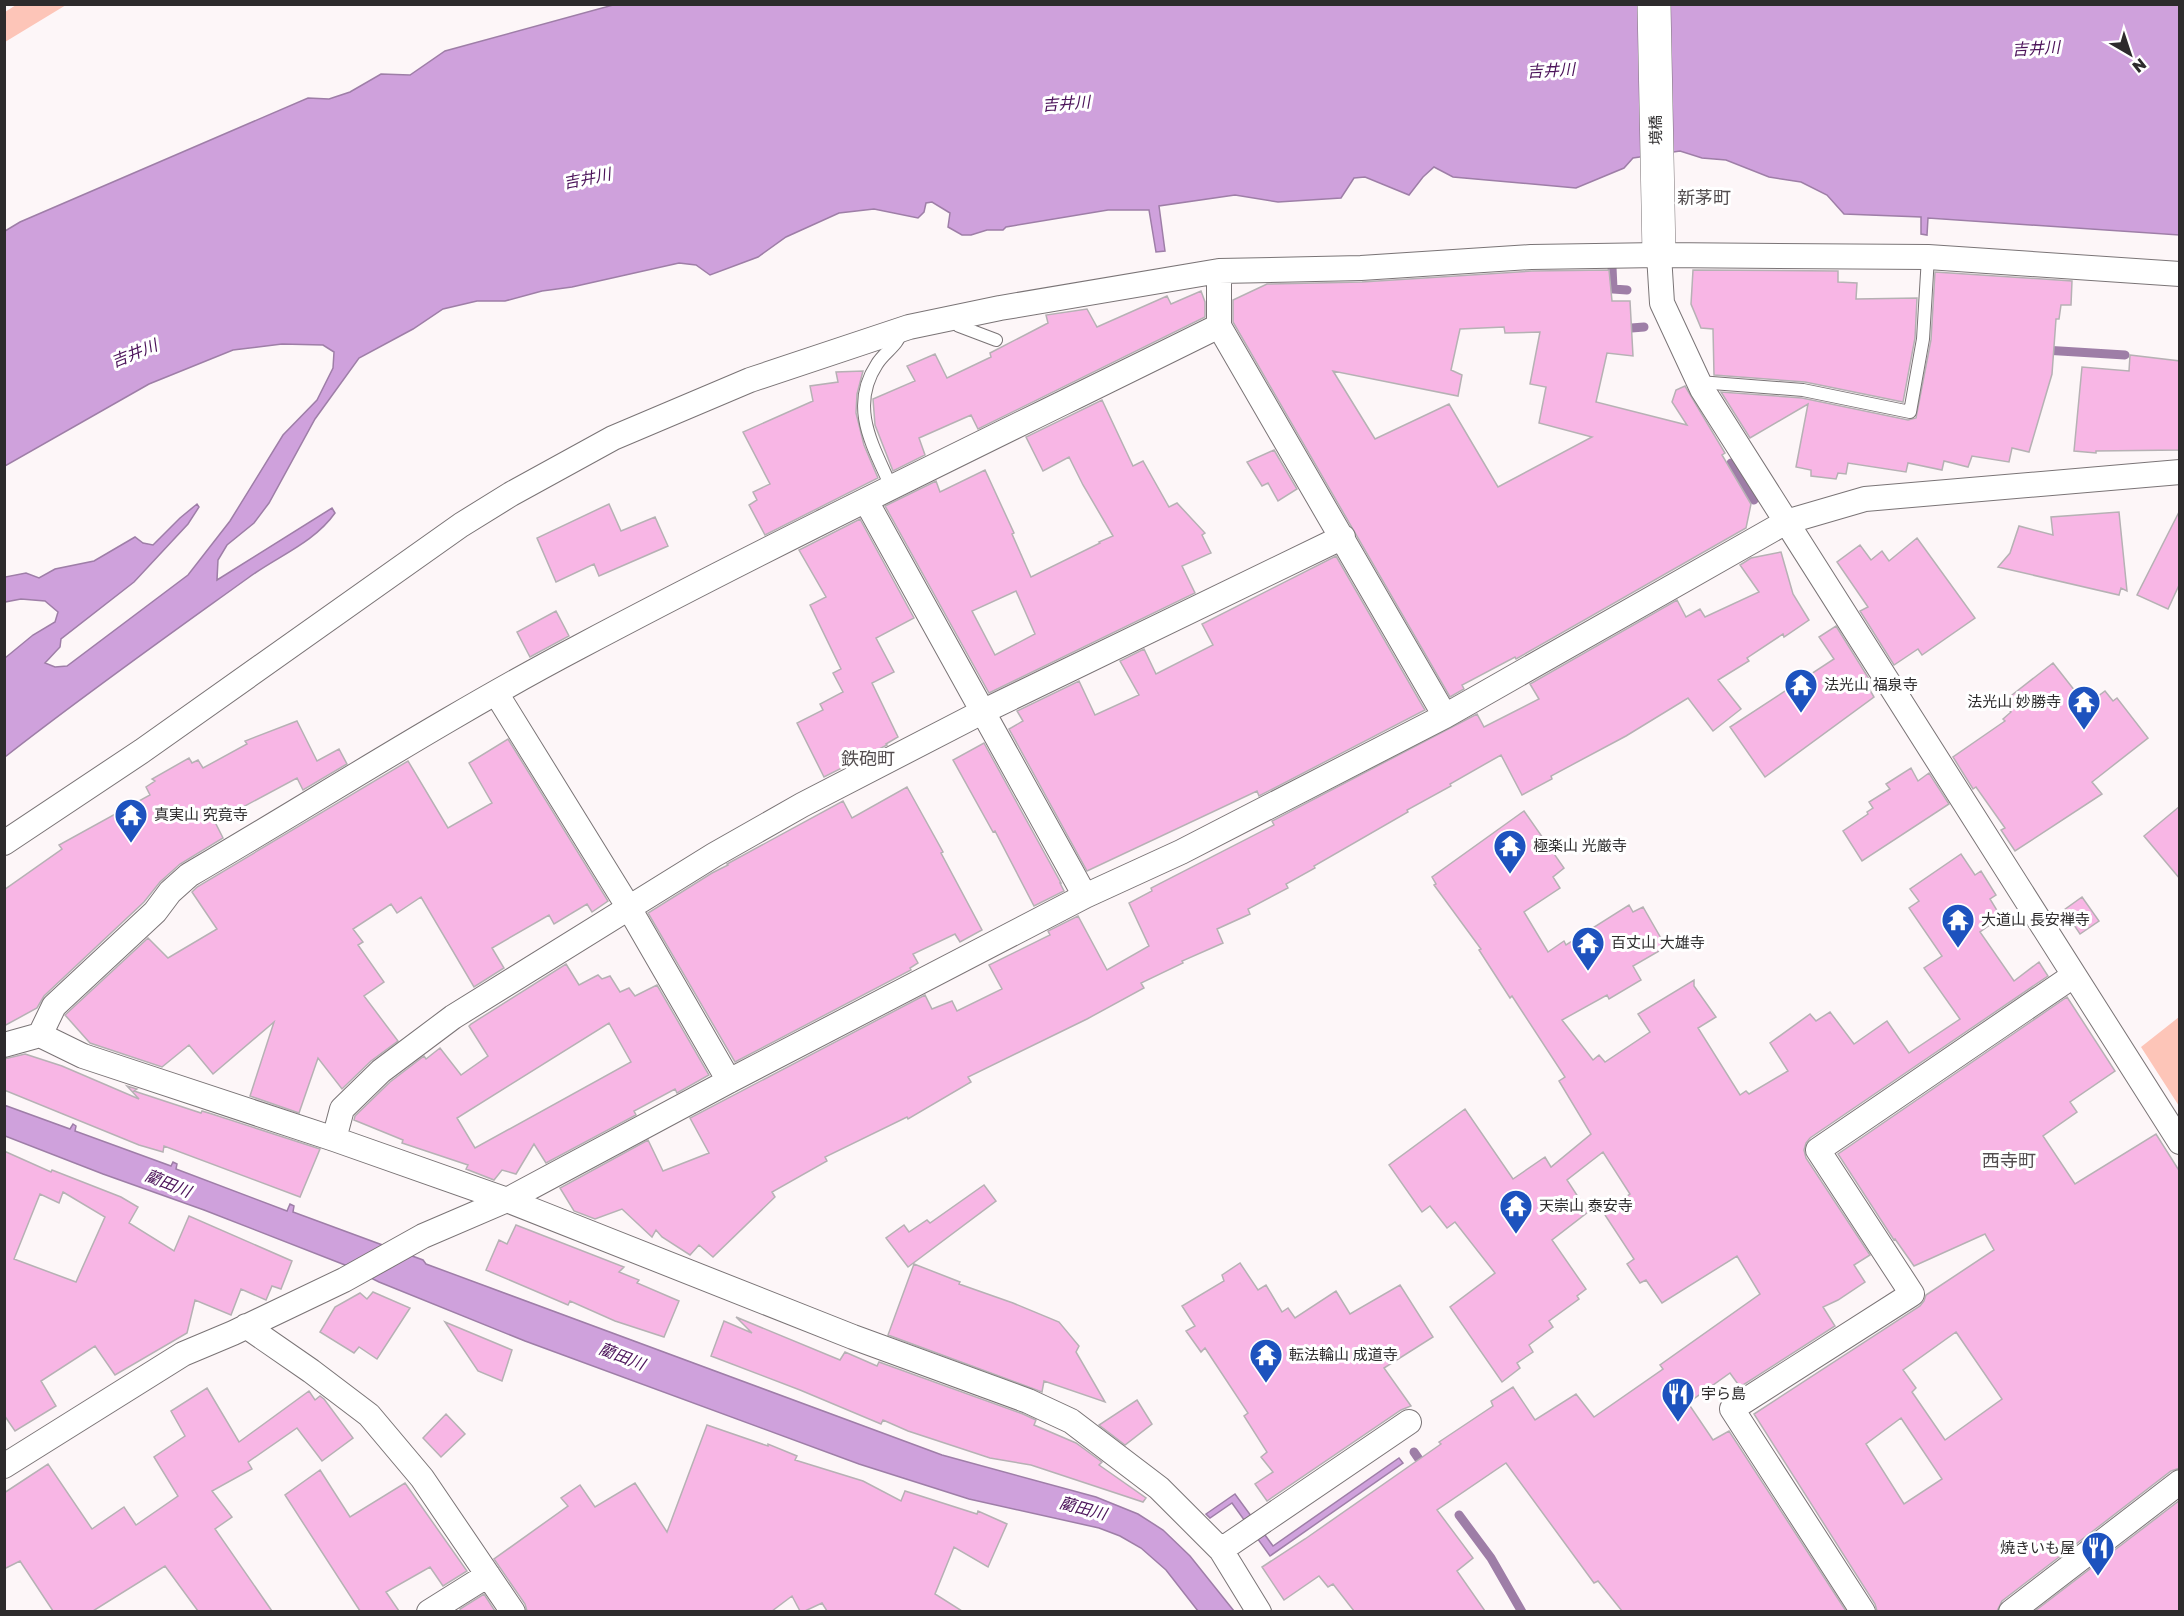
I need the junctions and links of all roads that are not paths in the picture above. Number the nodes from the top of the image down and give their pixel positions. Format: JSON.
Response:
{"nodes":[{"id":1,"x":1654,"y":4,"type":"edge"},
{"id":2,"x":1659,"y":255,"type":"junction"},
{"id":3,"x":1928,"y":257,"type":"junction"},
{"id":4,"x":1220,"y":271,"type":"junction"},
{"id":5,"x":2180,"y":274,"type":"edge"},
{"id":6,"x":954,"y":317,"type":"junction"},
{"id":7,"x":1219,"y":326,"type":"junction"},
{"id":8,"x":902,"y":330,"type":"junction"},
{"id":9,"x":996,"y":340,"type":"dead end"},
{"id":10,"x":1699,"y":382,"type":"junction"},
{"id":11,"x":2180,"y":472,"type":"edge"},
{"id":12,"x":892,"y":489,"type":"junction"},
{"id":13,"x":866,"y":501,"type":"junction"},
{"id":14,"x":1786,"y":522,"type":"junction"},
{"id":15,"x":1343,"y":537,"type":"junction"},
{"id":16,"x":496,"y":693,"type":"junction"},
{"id":17,"x":982,"y":712,"type":"junction"},
{"id":18,"x":1445,"y":716,"type":"junction"},
{"id":19,"x":4,"y":843,"type":"edge"},
{"id":20,"x":1085,"y":896,"type":"junction"},
{"id":21,"x":629,"y":908,"type":"junction"},
{"id":22,"x":2073,"y":976,"type":"junction"},
{"id":23,"x":40,"y":1035,"type":"junction"},
{"id":24,"x":4,"y":1045,"type":"edge"},
{"id":25,"x":729,"y":1081,"type":"junction"},
{"id":26,"x":334,"y":1139,"type":"junction"},
{"id":27,"x":2180,"y":1142,"type":"edge"},
{"id":28,"x":507,"y":1200,"type":"junction"},
{"id":29,"x":246,"y":1326,"type":"junction"},
{"id":30,"x":1409,"y":1422,"type":"dead end"},
{"id":31,"x":4,"y":1466,"type":"edge"},
{"id":32,"x":2180,"y":1482,"type":"edge"},
{"id":33,"x":1221,"y":1550,"type":"junction"},
{"id":34,"x":488,"y":1575,"type":"junction"},
{"id":35,"x":429,"y":1611,"type":"edge"},
{"id":36,"x":513,"y":1611,"type":"edge"},
{"id":37,"x":1259,"y":1611,"type":"edge"},
{"id":38,"x":1863,"y":1611,"type":"edge"},
{"id":39,"x":2012,"y":1611,"type":"edge"}],
"edges":[{"from":1,"to":2,"type":"street","name":"境橋"},
{"from":2,"to":3,"type":"street"},
{"from":2,"to":4,"type":"street"},
{"from":2,"to":10,"type":"street"},
{"from":3,"to":5,"type":"street"},
{"from":3,"to":10,"type":"lane"},
{"from":4,"to":6,"type":"street"},
{"from":4,"to":7,"type":"street"},
{"from":6,"to":8,"type":"street"},
{"from":6,"to":9,"type":"lane"},
{"from":7,"to":12,"type":"street"},
{"from":7,"to":15,"type":"street"},
{"from":8,"to":12,"type":"lane"},
{"from":8,"to":19,"type":"street"},
{"from":10,"to":14,"type":"street"},
{"from":11,"to":14,"type":"street"},
{"from":12,"to":13,"type":"street"},
{"from":13,"to":16,"type":"street"},
{"from":13,"to":17,"type":"street"},
{"from":14,"to":18,"type":"street"},
{"from":14,"to":22,"type":"street"},
{"from":15,"to":17,"type":"street"},
{"from":15,"to":18,"type":"street"},
{"from":16,"to":21,"type":"street"},
{"from":16,"to":23,"type":"street"},
{"from":17,"to":20,"type":"street"},
{"from":17,"to":21,"type":"street"},
{"from":18,"to":20,"type":"street"},
{"from":20,"to":25,"type":"street"},
{"from":21,"to":25,"type":"street"},
{"from":21,"to":26,"type":"street"},
{"from":22,"to":27,"type":"street"},
{"from":22,"to":38,"type":"street"},
{"from":23,"to":24,"type":"street"},
{"from":23,"to":26,"type":"street"},
{"from":25,"to":28,"type":"street"},
{"from":26,"to":28,"type":"street"},
{"from":28,"to":29,"type":"street"},
{"from":28,"to":33,"type":"street"},
{"from":29,"to":31,"type":"street"},
{"from":29,"to":34,"type":"street"},
{"from":30,"to":33,"type":"street"},
{"from":32,"to":39,"type":"street"},
{"from":33,"to":37,"type":"street"},
{"from":34,"to":35,"type":"street"},
{"from":34,"to":36,"type":"street"}]}
